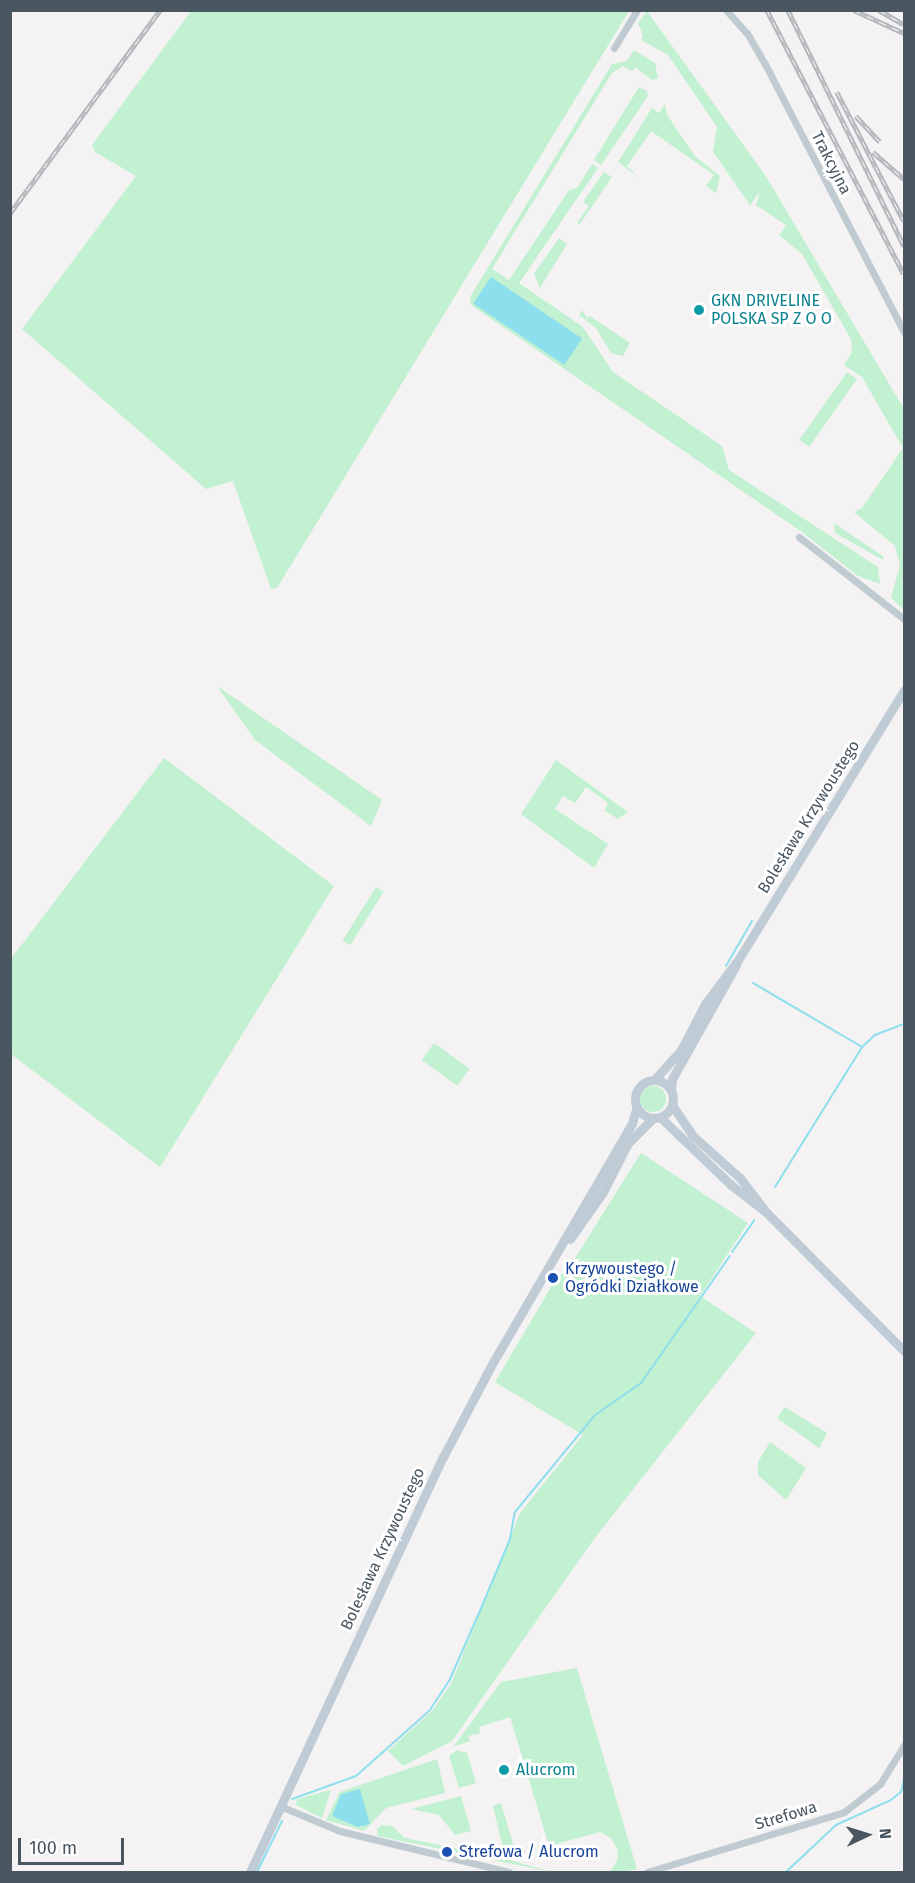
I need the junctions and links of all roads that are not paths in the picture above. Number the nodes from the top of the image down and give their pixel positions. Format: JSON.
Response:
{"nodes":[{"id":1,"x":637,"y":10,"type":"edge"},
{"id":2,"x":726,"y":10,"type":"edge"},
{"id":3,"x":614,"y":48,"type":"dead end"},
{"id":4,"x":904,"y":332,"type":"edge"},
{"id":5,"x":799,"y":537,"type":"dead end"},
{"id":6,"x":904,"y":619,"type":"edge"},
{"id":7,"x":904,"y":690,"type":"edge"},
{"id":8,"x":738,"y":960,"type":"junction"},
{"id":9,"x":655,"y":1079,"type":"junction"},
{"id":10,"x":671,"y":1089,"type":"junction"},
{"id":11,"x":672,"y":1105,"type":"junction"},
{"id":12,"x":637,"y":1107,"type":"junction"},
{"id":13,"x":657,"y":1117,"type":"junction"},
{"id":14,"x":766,"y":1212,"type":"junction"},
{"id":15,"x":562,"y":1247,"type":"junction"},
{"id":16,"x":904,"y":1352,"type":"edge"},
{"id":17,"x":904,"y":1745,"type":"edge"},
{"id":18,"x":280,"y":1806,"type":"junction"},
{"id":19,"x":250,"y":1872,"type":"edge"},
{"id":20,"x":509,"y":1872,"type":"edge"},
{"id":21,"x":647,"y":1872,"type":"edge"}],
"edges":[{"from":1,"to":3,"type":"street"},
{"from":2,"to":4,"type":"street","name":"Trakcyjna"},
{"from":5,"to":6,"type":"street"},
{"from":7,"to":8,"type":"main road","name":"Bolesława Krzywoustego"},
{"from":8,"to":9,"type":"main road","name":"Bolesława Krzywoustego"},
{"from":8,"to":10,"type":"main road","name":"Bolesława Krzywoustego"},
{"from":9,"to":10,"type":"main road"},
{"from":9,"to":12,"type":"main road"},
{"from":10,"to":11,"type":"main road"},
{"from":11,"to":13,"type":"main road"},
{"from":11,"to":14,"type":"main road"},
{"from":12,"to":13,"type":"main road"},
{"from":12,"to":15,"type":"main road","name":"Bolesława Krzywoustego"},
{"from":13,"to":14,"type":"main road"},
{"from":13,"to":15,"type":"main road","name":"Bolesława Krzywoustego"},
{"from":14,"to":16,"type":"main road"},
{"from":15,"to":18,"type":"main road","name":"Bolesława Krzywoustego"},
{"from":17,"to":21,"type":"street","name":"Strefowa"},
{"from":18,"to":19,"type":"main road","name":"Bolesława Krzywoustego"},
{"from":18,"to":20,"type":"street"}]}
